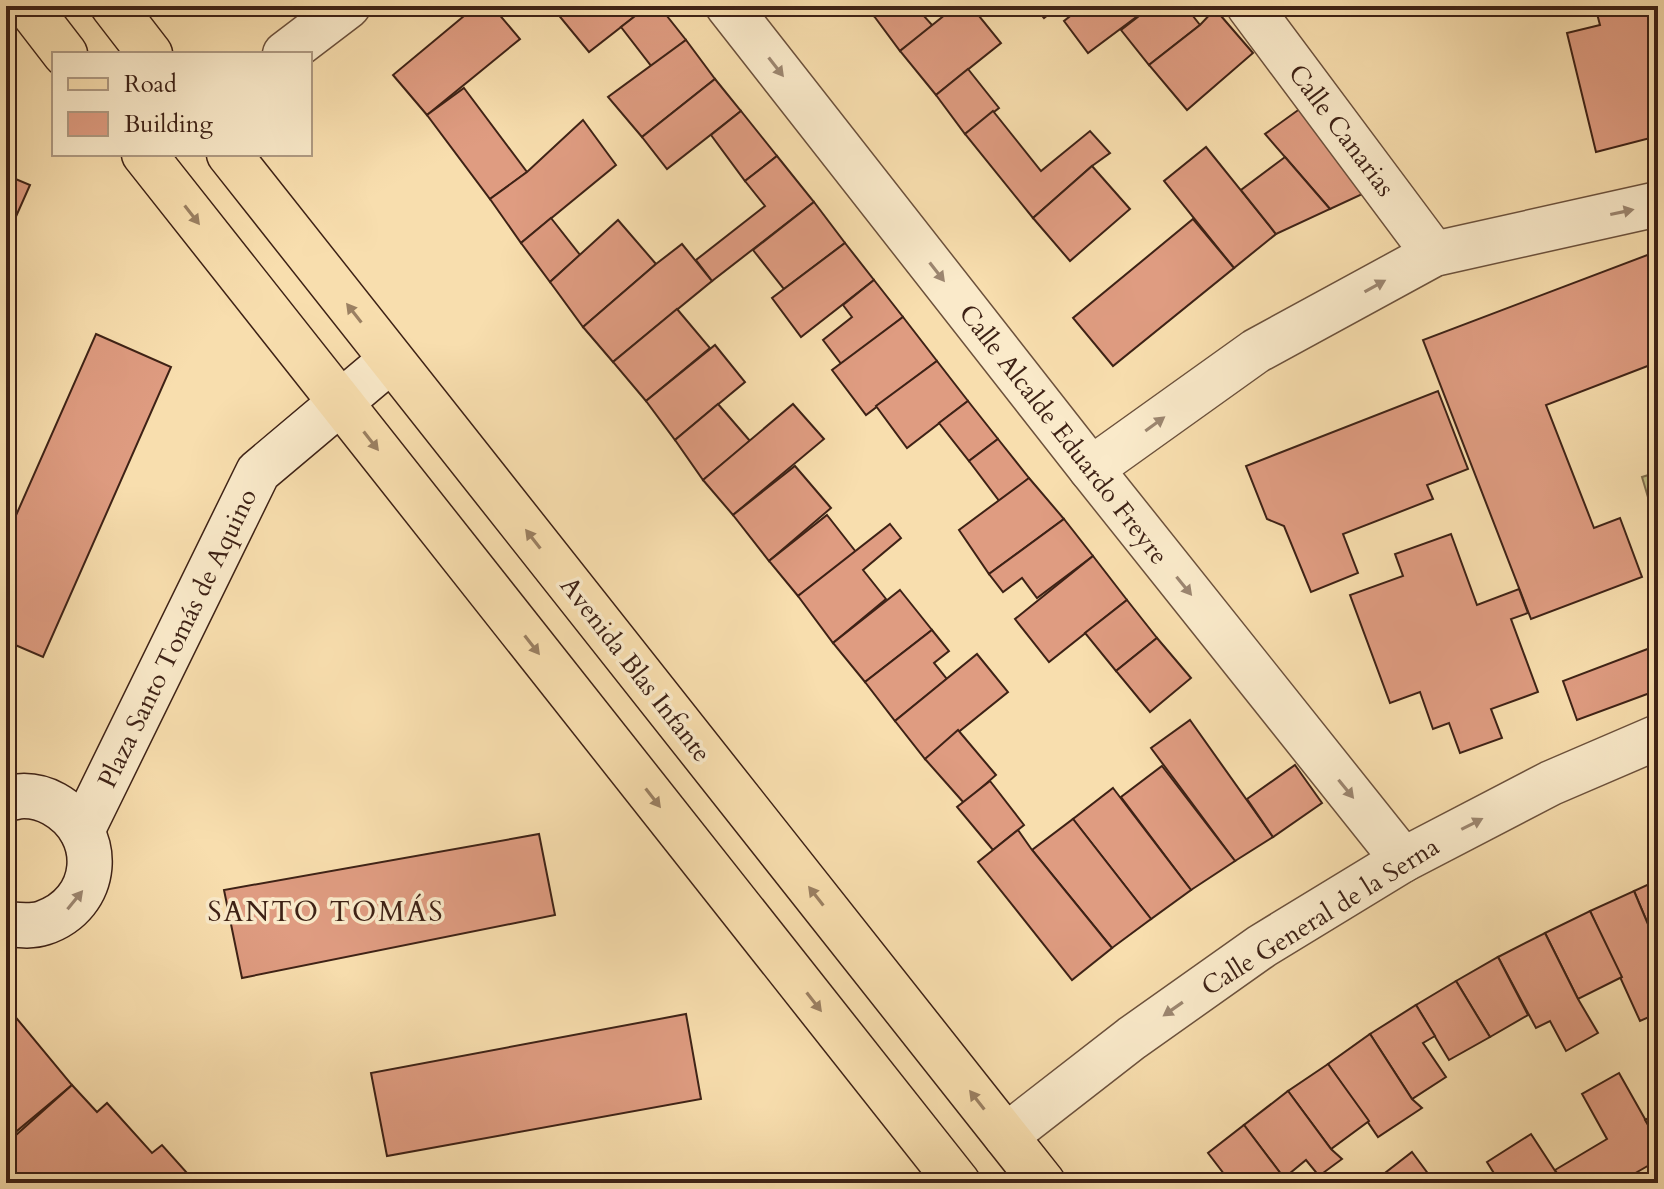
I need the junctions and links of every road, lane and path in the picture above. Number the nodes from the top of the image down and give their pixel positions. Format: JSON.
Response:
{"nodes":[{"id":1,"x":28,"y":6,"type":"edge"},
{"id":2,"x":113,"y":6,"type":"edge"},
{"id":3,"x":348,"y":6,"type":"edge"},
{"id":4,"x":728,"y":6,"type":"edge"},
{"id":5,"x":1249,"y":6,"type":"edge"},
{"id":6,"x":63,"y":52,"type":"edge"},
{"id":7,"x":148,"y":52,"type":"edge"},
{"id":8,"x":288,"y":52,"type":"edge"},
{"id":9,"x":146,"y":156,"type":"edge"},
{"id":10,"x":231,"y":156,"type":"edge"},
{"id":11,"x":1658,"y":204,"type":"edge"},
{"id":12,"x":1434,"y":254,"type":"junction"},
{"id":13,"x":391,"y":360,"type":"junction"},
{"id":14,"x":340,"y":401,"type":"junction"},
{"id":15,"x":1091,"y":469,"type":"junction"},
{"id":16,"x":1658,"y":737,"type":"edge"},
{"id":17,"x":6,"y":799,"type":"edge"},
{"id":18,"x":82,"y":831,"type":"junction"},
{"id":19,"x":1403,"y":860,"type":"junction"},
{"id":20,"x":6,"y":924,"type":"edge"},
{"id":21,"x":1006,"y":1136,"type":"junction"},
{"id":22,"x":958,"y":1183,"type":"edge"},
{"id":23,"x":1043,"y":1183,"type":"edge"}],
"edges":[{"from":1,"to":6,"type":"main road"},
{"from":2,"to":7,"type":"main road"},
{"from":3,"to":8,"type":"street"},
{"from":4,"to":15,"type":"street","name":"Calle Alcalde Eduardo Freyre","one_way":true},
{"from":5,"to":12,"type":"street","name":"Calle Canarias"},
{"from":9,"to":14,"type":"main road","one_way":true},
{"from":13,"to":10,"type":"main road","name":"Avenida Blas Infante","one_way":true},
{"from":12,"to":11,"type":"street","one_way":true},
{"from":15,"to":12,"type":"street","one_way":true},
{"from":13,"to":14,"type":"street","name":"Plaza Santo Tomás de Aquino"},
{"from":21,"to":13,"type":"main road","name":"Avenida Blas Infante","one_way":true},
{"from":14,"to":18,"type":"street","name":"Plaza Santo Tomás de Aquino"},
{"from":14,"to":22,"type":"main road","one_way":true},
{"from":15,"to":19,"type":"street","name":"Calle Alcalde Eduardo Freyre","one_way":true},
{"from":19,"to":16,"type":"street","name":"Calle General de la Serna","one_way":true},
{"from":17,"to":18,"type":"street"},
{"from":20,"to":18,"type":"street","one_way":true},
{"from":19,"to":21,"type":"street","name":"Calle General de la Serna","one_way":true},
{"from":21,"to":23,"type":"main road","name":"Avenida Blas Infante"}]}
